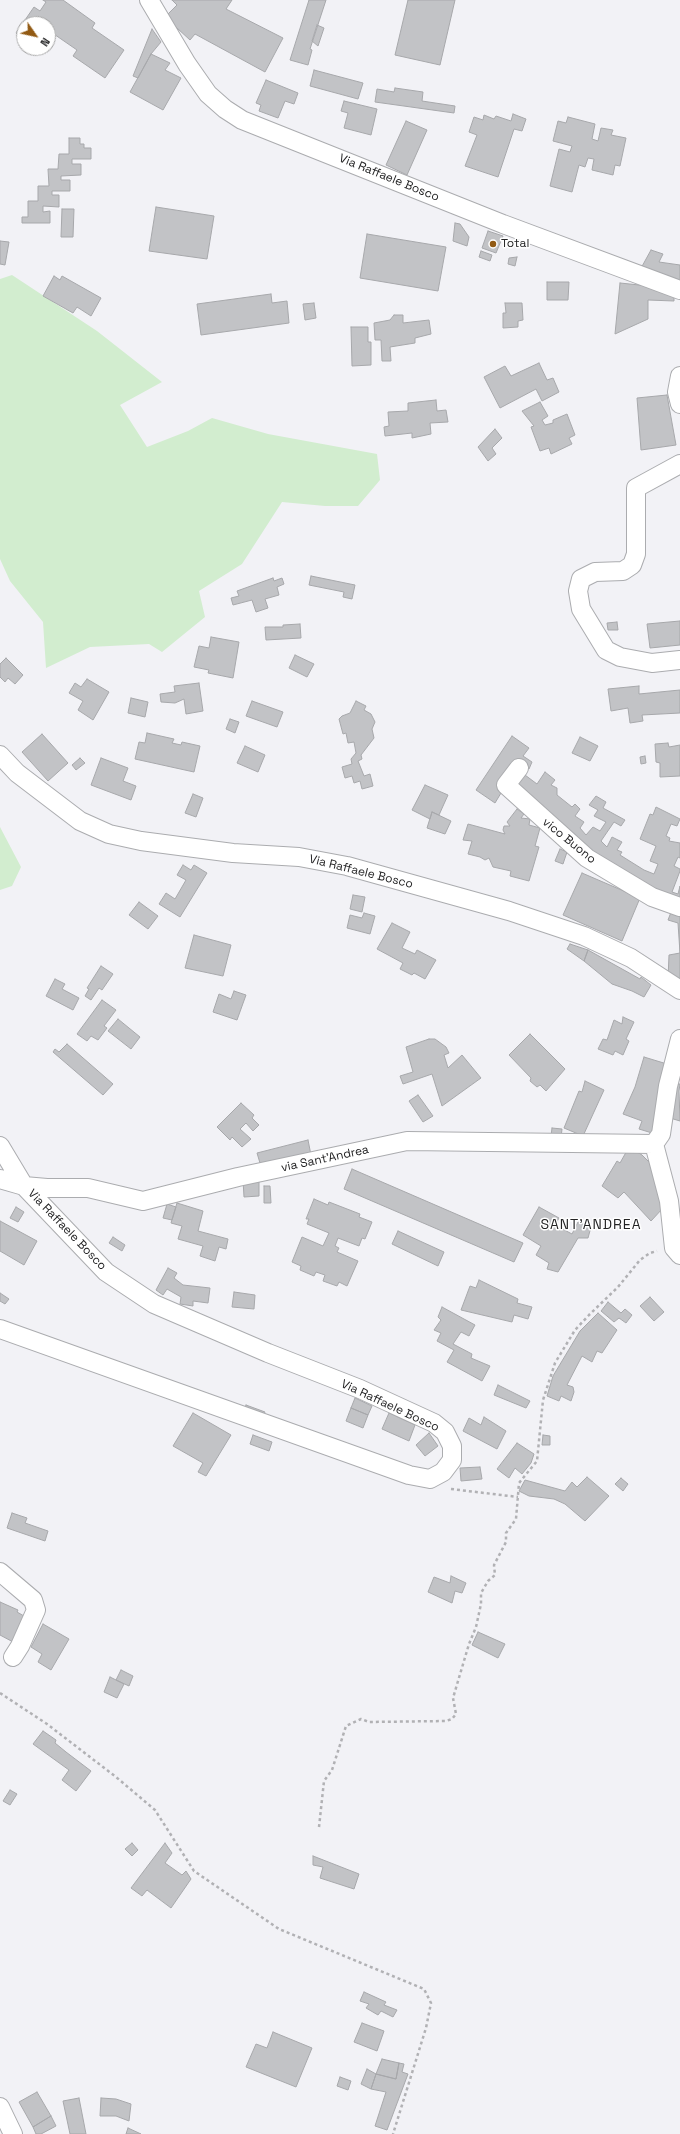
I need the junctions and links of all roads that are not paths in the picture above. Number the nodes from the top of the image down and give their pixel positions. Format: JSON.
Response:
{"nodes":[{"id":1,"x":156,"y":3,"type":"edge"},
{"id":2,"x":680,"y":290,"type":"edge"},
{"id":3,"x":680,"y":376,"type":"edge"},
{"id":4,"x":680,"y":404,"type":"edge"},
{"id":5,"x":680,"y":464,"type":"edge"},
{"id":6,"x":680,"y":660,"type":"edge"},
{"id":7,"x":0,"y":755,"type":"edge"},
{"id":8,"x":519,"y":768,"type":"dead end"},
{"id":9,"x":680,"y":907,"type":"edge"},
{"id":10,"x":680,"y":990,"type":"edge"},
{"id":11,"x":680,"y":1039,"type":"edge"},
{"id":12,"x":654,"y":1144,"type":"junction"},
{"id":13,"x":0,"y":1146,"type":"edge"},
{"id":14,"x":0,"y":1179,"type":"edge"},
{"id":15,"x":24,"y":1186,"type":"junction"},
{"id":16,"x":677,"y":1251,"type":"edge"},
{"id":17,"x":0,"y":1329,"type":"edge"},
{"id":18,"x":0,"y":1572,"type":"edge"},
{"id":19,"x":13,"y":1657,"type":"dead end"},
{"id":20,"x":0,"y":2107,"type":"edge"},
{"id":21,"x":13,"y":2134,"type":"edge"}],
"edges":[{"from":1,"to":2,"type":"street","name":"Via Raffaele Bosco"},
{"from":3,"to":4,"type":"street"},
{"from":5,"to":6,"type":"street"},
{"from":7,"to":10,"type":"street","name":"Via Raffaele Bosco"},
{"from":8,"to":9,"type":"street","name":"vico Buono"},
{"from":11,"to":12,"type":"street"},
{"from":12,"to":15,"type":"street","name":"via Sant'Andrea"},
{"from":12,"to":16,"type":"street"},
{"from":13,"to":15,"type":"street","name":"Via Raffaele Bosco"},
{"from":14,"to":15,"type":"street","name":"via Sant'Andrea"},
{"from":15,"to":17,"type":"street","name":"Via Raffaele Bosco"},
{"from":18,"to":19,"type":"street"},
{"from":20,"to":21,"type":"street"}]}
